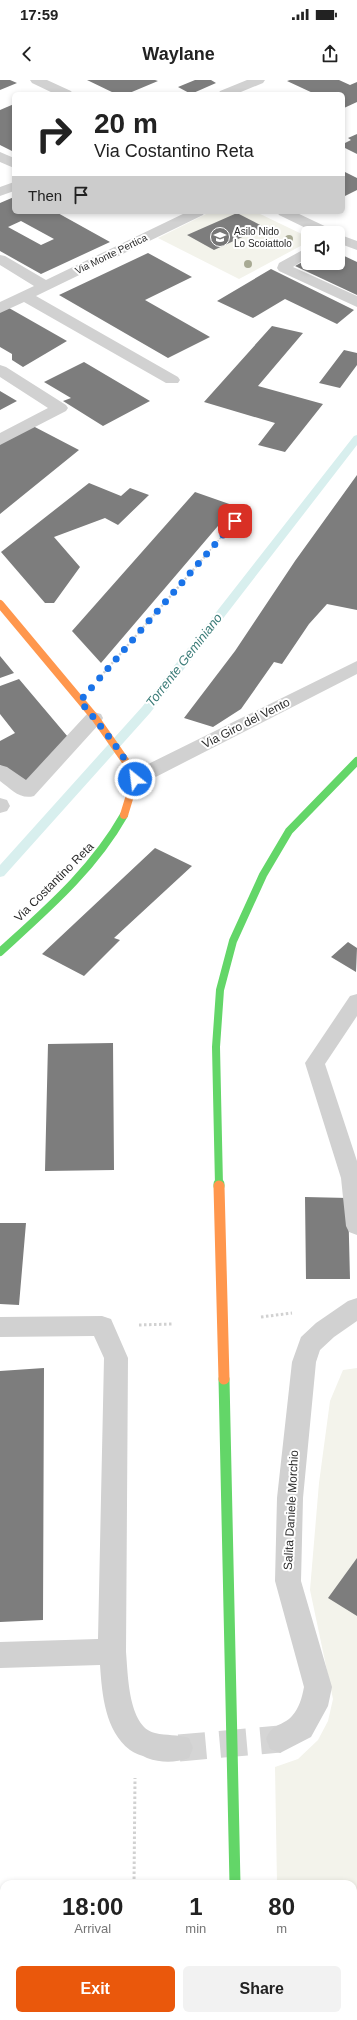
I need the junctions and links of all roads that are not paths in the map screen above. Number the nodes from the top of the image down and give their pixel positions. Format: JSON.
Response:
{"nodes":[{"id":1,"x":37,"y":80,"type":"edge"},
{"id":2,"x":232,"y":80,"type":"edge"},
{"id":3,"x":258,"y":80,"type":"edge"},
{"id":4,"x":245,"y":86,"type":"junction"},
{"id":5,"x":62,"y":92,"type":"edge"},
{"id":6,"x":230,"y":92,"type":"edge"},
{"id":7,"x":0,"y":156,"type":"edge"},
{"id":8,"x":12,"y":163,"type":"edge"},
{"id":9,"x":12,"y":187,"type":"edge"},
{"id":10,"x":0,"y":192,"type":"edge"},
{"id":11,"x":194,"y":214,"type":"edge"},
{"id":12,"x":288,"y":214,"type":"edge"},
{"id":13,"x":313,"y":226,"type":"edge"},
{"id":14,"x":345,"y":241,"type":"edge"},
{"id":15,"x":357,"y":246,"type":"edge"},
{"id":16,"x":301,"y":256,"type":"edge"},
{"id":17,"x":0,"y":259,"type":"edge"},
{"id":18,"x":44,"y":286,"type":"junction"},
{"id":19,"x":25,"y":296,"type":"junction"},
{"id":20,"x":357,"y":302,"type":"edge"},
{"id":21,"x":0,"y":308,"type":"edge"},
{"id":22,"x":2,"y":371,"type":"edge"},
{"id":23,"x":172,"y":380,"type":"dead end"},
{"id":24,"x":0,"y":440,"type":"edge"},
{"id":25,"x":0,"y":604,"type":"edge"},
{"id":26,"x":357,"y":668,"type":"edge"},
{"id":27,"x":95,"y":718,"type":"junction"},
{"id":28,"x":357,"y":761,"type":"edge"},
{"id":29,"x":0,"y":772,"type":"edge"},
{"id":30,"x":133,"y":774,"type":"junction"},
{"id":31,"x":0,"y":952,"type":"edge"},
{"id":32,"x":357,"y":1001,"type":"edge"},
{"id":33,"x":357,"y":1226,"type":"edge"},
{"id":34,"x":357,"y":1308,"type":"edge"},
{"id":35,"x":0,"y":1327,"type":"edge"},
{"id":36,"x":112,"y":1652,"type":"junction"},
{"id":37,"x":0,"y":1655,"type":"edge"},
{"id":38,"x":280,"y":1739,"type":"tunnel mouth"},
{"id":39,"x":180,"y":1748,"type":"tunnel mouth"},
{"id":40,"x":235,"y":1880,"type":"edge"}],
"edges":[{"from":1,"to":5,"type":"street"},
{"from":2,"to":4,"type":"street"},
{"from":3,"to":4,"type":"street"},
{"from":4,"to":6,"type":"street"},
{"from":7,"to":8,"type":"street"},
{"from":9,"to":10,"type":"street"},
{"from":11,"to":18,"type":"street","name":"Via Monte Pertica"},
{"from":12,"to":13,"type":"street"},
{"from":14,"to":15,"type":"street"},
{"from":16,"to":20,"type":"street"},
{"from":17,"to":18,"type":"street"},
{"from":18,"to":19,"type":"street","name":"Via Monte Pertica"},
{"from":19,"to":21,"type":"street","name":"Via Monte Pertica"},
{"from":19,"to":23,"type":"street"},
{"from":22,"to":24,"type":"street"},
{"from":25,"to":27,"type":"main road"},
{"from":26,"to":30,"type":"street","name":"Via Giro del Vento"},
{"from":27,"to":29,"type":"street"},
{"from":27,"to":30,"type":"main road"},
{"from":28,"to":40,"type":"main road"},
{"from":30,"to":31,"type":"main road","name":"Via Costantino Reta"},
{"from":32,"to":33,"type":"lane"},
{"from":34,"to":38,"type":"street","name":"Salita Daniele Morchio"},
{"from":35,"to":36,"type":"street"},
{"from":36,"to":37,"type":"street"},
{"from":36,"to":39,"type":"street"}]}
